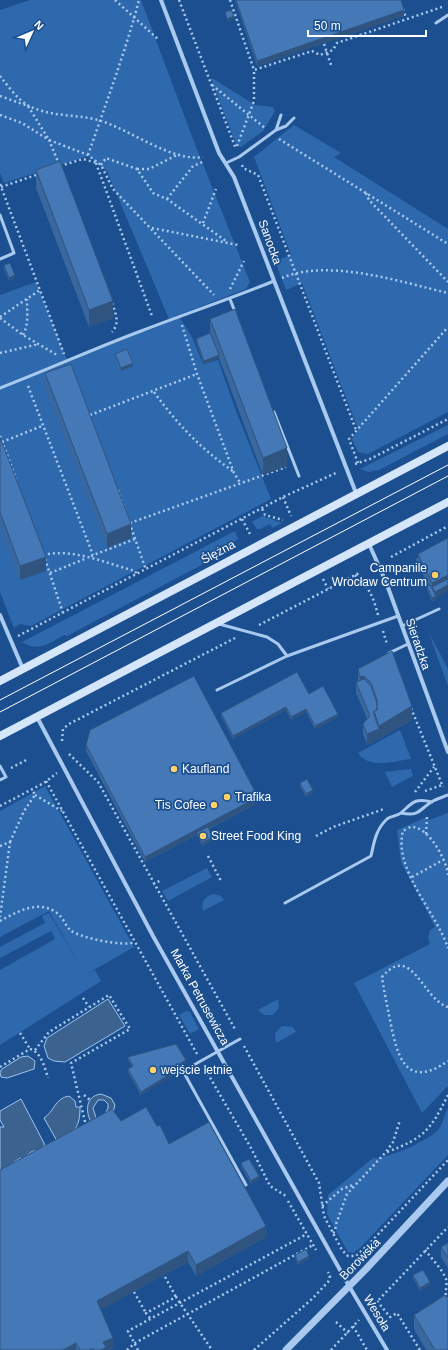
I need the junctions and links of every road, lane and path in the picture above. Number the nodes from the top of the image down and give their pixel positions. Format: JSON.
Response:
{"nodes":[{"id":1,"x":115,"y":0,"type":"edge"},
{"id":2,"x":139,"y":0,"type":"edge"},
{"id":3,"x":161,"y":0,"type":"edge"},
{"id":4,"x":179,"y":0,"type":"edge"},
{"id":5,"x":230,"y":0,"type":"edge"},
{"id":6,"x":448,"y":4,"type":"edge"},
{"id":7,"x":402,"y":6,"type":"edge"},
{"id":8,"x":448,"y":14,"type":"edge"},
{"id":9,"x":135,"y":17,"type":"junction"},
{"id":10,"x":406,"y":18,"type":"junction"},
{"id":11,"x":436,"y":23,"type":"dead end"},
{"id":12,"x":159,"y":40,"type":"dead end"},
{"id":13,"x":324,"y":44,"type":"edge"},
{"id":14,"x":327,"y":52,"type":"junction"},
{"id":15,"x":331,"y":65,"type":"dead end"},
{"id":16,"x":254,"y":70,"type":"junction"},
{"id":17,"x":0,"y":76,"type":"edge"},
{"id":18,"x":212,"y":85,"type":"junction"},
{"id":19,"x":0,"y":96,"type":"edge"},
{"id":20,"x":28,"y":106,"type":"junction"},
{"id":21,"x":0,"y":115,"type":"edge"},
{"id":22,"x":281,"y":115,"type":"dead end"},
{"id":23,"x":249,"y":116,"type":"junction"},
{"id":24,"x":294,"y":118,"type":"dead end"},
{"id":25,"x":100,"y":121,"type":"junction"},
{"id":26,"x":265,"y":128,"type":"dead end"},
{"id":27,"x":276,"y":130,"type":"junction"},
{"id":28,"x":279,"y":139,"type":"dead end"},
{"id":29,"x":49,"y":140,"type":"junction"},
{"id":30,"x":236,"y":148,"type":"junction"},
{"id":31,"x":179,"y":154,"type":"junction"},
{"id":32,"x":88,"y":155,"type":"junction"},
{"id":33,"x":204,"y":157,"type":"dead end"},
{"id":34,"x":239,"y":157,"type":"junction"},
{"id":35,"x":205,"y":161,"type":"dead end"},
{"id":36,"x":96,"y":163,"type":"junction"},
{"id":37,"x":226,"y":163,"type":"junction"},
{"id":38,"x":101,"y":165,"type":"junction"},
{"id":39,"x":60,"y":166,"type":"junction"},
{"id":40,"x":53,"y":169,"type":"edge"},
{"id":41,"x":137,"y":169,"type":"junction"},
{"id":42,"x":46,"y":172,"type":"edge"},
{"id":43,"x":63,"y":174,"type":"edge"},
{"id":44,"x":0,"y":184,"type":"edge"},
{"id":45,"x":1,"y":188,"type":"junction"},
{"id":46,"x":216,"y":190,"type":"dead end"},
{"id":47,"x":365,"y":192,"type":"junction"},
{"id":48,"x":167,"y":199,"type":"junction"},
{"id":49,"x":0,"y":215,"type":"edge"},
{"id":50,"x":203,"y":223,"type":"junction"},
{"id":51,"x":151,"y":228,"type":"junction"},
{"id":52,"x":226,"y":241,"type":"junction"},
{"id":53,"x":448,"y":244,"type":"edge"},
{"id":54,"x":238,"y":245,"type":"dead end"},
{"id":55,"x":0,"y":259,"type":"edge"},
{"id":56,"x":244,"y":261,"type":"dead end"},
{"id":57,"x":295,"y":272,"type":"junction"},
{"id":58,"x":282,"y":277,"type":"dead end"},
{"id":59,"x":274,"y":281,"type":"junction"},
{"id":60,"x":448,"y":282,"type":"edge"},
{"id":61,"x":40,"y":290,"type":"junction"},
{"id":62,"x":448,"y":293,"type":"edge"},
{"id":63,"x":26,"y":298,"type":"junction"},
{"id":64,"x":230,"y":299,"type":"junction"},
{"id":65,"x":112,"y":302,"type":"edge"},
{"id":66,"x":221,"y":303,"type":"junction"},
{"id":67,"x":236,"y":313,"type":"edge"},
{"id":68,"x":179,"y":316,"type":"junction"},
{"id":69,"x":0,"y":317,"type":"edge"},
{"id":70,"x":147,"y":318,"type":"dead end"},
{"id":71,"x":448,"y":327,"type":"edge"},
{"id":72,"x":118,"y":330,"type":"dead end"},
{"id":73,"x":112,"y":332,"type":"junction"},
{"id":74,"x":23,"y":335,"type":"junction"},
{"id":75,"x":108,"y":335,"type":"dead end"},
{"id":76,"x":40,"y":344,"type":"junction"},
{"id":77,"x":71,"y":351,"type":"dead end"},
{"id":78,"x":0,"y":353,"type":"edge"},
{"id":79,"x":64,"y":353,"type":"junction"},
{"id":80,"x":59,"y":356,"type":"junction"},
{"id":81,"x":52,"y":359,"type":"dead end"},
{"id":82,"x":67,"y":362,"type":"junction"},
{"id":83,"x":196,"y":374,"type":"junction"},
{"id":84,"x":25,"y":378,"type":"junction"},
{"id":85,"x":0,"y":388,"type":"edge"},
{"id":86,"x":154,"y":392,"type":"junction"},
{"id":87,"x":272,"y":407,"type":"edge"},
{"id":88,"x":87,"y":409,"type":"edge"},
{"id":89,"x":90,"y":415,"type":"junction"},
{"id":90,"x":448,"y":419,"type":"edge"},
{"id":91,"x":92,"y":422,"type":"edge"},
{"id":92,"x":42,"y":426,"type":"junction"},
{"id":93,"x":356,"y":430,"type":"junction"},
{"id":94,"x":0,"y":436,"type":"edge"},
{"id":95,"x":2,"y":442,"type":"junction"},
{"id":96,"x":448,"y":446,"type":"edge"},
{"id":97,"x":358,"y":463,"type":"junction"},
{"id":98,"x":294,"y":465,"type":"junction"},
{"id":99,"x":354,"y":465,"type":"dead end"},
{"id":100,"x":337,"y":472,"type":"dead end"},
{"id":101,"x":234,"y":473,"type":"junction"},
{"id":102,"x":299,"y":476,"type":"dead end"},
{"id":103,"x":18,"y":484,"type":"edge"},
{"id":104,"x":240,"y":484,"type":"junction"},
{"id":105,"x":117,"y":487,"type":"edge"},
{"id":106,"x":356,"y":493,"type":"junction"},
{"id":107,"x":283,"y":497,"type":"junction"},
{"id":108,"x":448,"y":502,"type":"edge"},
{"id":109,"x":262,"y":509,"type":"junction"},
{"id":110,"x":242,"y":519,"type":"junction"},
{"id":111,"x":130,"y":522,"type":"junction"},
{"id":112,"x":448,"y":526,"type":"edge"},
{"id":113,"x":251,"y":536,"type":"dead end"},
{"id":114,"x":135,"y":539,"type":"junction"},
{"id":115,"x":369,"y":544,"type":"junction"},
{"id":116,"x":40,"y":548,"type":"edge"},
{"id":117,"x":43,"y":555,"type":"junction"},
{"id":118,"x":93,"y":556,"type":"junction"},
{"id":119,"x":391,"y":557,"type":"dead end"},
{"id":120,"x":88,"y":558,"type":"junction"},
{"id":121,"x":146,"y":570,"type":"junction"},
{"id":122,"x":50,"y":572,"type":"junction"},
{"id":123,"x":361,"y":572,"type":"dead end"},
{"id":124,"x":137,"y":574,"type":"junction"},
{"id":125,"x":355,"y":575,"type":"junction"},
{"id":126,"x":322,"y":577,"type":"dead end"},
{"id":127,"x":328,"y":589,"type":"junction"},
{"id":128,"x":439,"y":609,"type":"dead end"},
{"id":129,"x":63,"y":613,"type":"junction"},
{"id":130,"x":0,"y":615,"type":"edge"},
{"id":131,"x":398,"y":616,"type":"junction"},
{"id":132,"x":380,"y":622,"type":"junction"},
{"id":133,"x":217,"y":624,"type":"junction"},
{"id":134,"x":402,"y":626,"type":"junction"},
{"id":135,"x":247,"y":631,"type":"junction"},
{"id":136,"x":17,"y":637,"type":"dead end"},
{"id":137,"x":408,"y":644,"type":"junction"},
{"id":138,"x":388,"y":653,"type":"joint"},
{"id":139,"x":287,"y":656,"type":"junction"},
{"id":140,"x":23,"y":669,"type":"junction"},
{"id":141,"x":0,"y":681,"type":"edge"},
{"id":142,"x":217,"y":690,"type":"dead end"},
{"id":143,"x":409,"y":704,"type":"edge"},
{"id":144,"x":37,"y":717,"type":"junction"},
{"id":145,"x":0,"y":736,"type":"edge"},
{"id":146,"x":64,"y":746,"type":"dead end"},
{"id":147,"x":68,"y":752,"type":"dead end"},
{"id":148,"x":448,"y":752,"type":"edge"},
{"id":149,"x":28,"y":760,"type":"dead end"},
{"id":150,"x":0,"y":766,"type":"edge"},
{"id":151,"x":434,"y":768,"type":"junction"},
{"id":152,"x":4,"y":772,"type":"junction"},
{"id":153,"x":58,"y":773,"type":"dead end"},
{"id":154,"x":0,"y":780,"type":"edge"},
{"id":155,"x":46,"y":781,"type":"junction"},
{"id":156,"x":442,"y":785,"type":"junction"},
{"id":157,"x":32,"y":789,"type":"junction"},
{"id":158,"x":425,"y":792,"type":"dead end"},
{"id":159,"x":35,"y":795,"type":"junction"},
{"id":160,"x":418,"y":795,"type":"dead end"},
{"id":161,"x":447,"y":796,"type":"edge"},
{"id":162,"x":432,"y":802,"type":"junction"},
{"id":163,"x":0,"y":806,"type":"edge"},
{"id":164,"x":386,"y":808,"type":"dead end"},
{"id":165,"x":424,"y":809,"type":"junction"},
{"id":166,"x":63,"y":811,"type":"junction"},
{"id":167,"x":401,"y":813,"type":"junction"},
{"id":168,"x":426,"y":834,"type":"junction"},
{"id":169,"x":316,"y":836,"type":"dead end"},
{"id":170,"x":10,"y":842,"type":"junction"},
{"id":171,"x":0,"y":846,"type":"edge"},
{"id":172,"x":208,"y":856,"type":"dead end"},
{"id":173,"x":443,"y":860,"type":"junction"},
{"id":174,"x":448,"y":875,"type":"edge"},
{"id":175,"x":412,"y":877,"type":"junction"},
{"id":176,"x":162,"y":880,"type":"dead end"},
{"id":177,"x":221,"y":881,"type":"dead end"},
{"id":178,"x":153,"y":884,"type":"junction"},
{"id":179,"x":285,"y":903,"type":"dead end"},
{"id":180,"x":0,"y":917,"type":"edge"},
{"id":181,"x":0,"y":921,"type":"edge"},
{"id":182,"x":447,"y":938,"type":"edge"},
{"id":183,"x":135,"y":942,"type":"junction"},
{"id":184,"x":448,"y":948,"type":"edge"},
{"id":185,"x":83,"y":998,"type":"dead end"},
{"id":186,"x":448,"y":1007,"type":"edge"},
{"id":187,"x":89,"y":1008,"type":"junction"},
{"id":188,"x":20,"y":1033,"type":"dead end"},
{"id":189,"x":240,"y":1039,"type":"junction"},
{"id":190,"x":30,"y":1049,"type":"junction"},
{"id":191,"x":35,"y":1050,"type":"junction"},
{"id":192,"x":218,"y":1051,"type":"junction"},
{"id":193,"x":201,"y":1061,"type":"junction"},
{"id":194,"x":448,"y":1061,"type":"edge"},
{"id":195,"x":0,"y":1067,"type":"edge"},
{"id":196,"x":48,"y":1078,"type":"dead end"},
{"id":197,"x":84,"y":1095,"type":"dead end"},
{"id":198,"x":448,"y":1095,"type":"edge"},
{"id":199,"x":90,"y":1100,"type":"dead end"},
{"id":200,"x":400,"y":1120,"type":"dead end"},
{"id":201,"x":86,"y":1128,"type":"edge"},
{"id":202,"x":386,"y":1152,"type":"junction"},
{"id":203,"x":448,"y":1160,"type":"edge"},
{"id":204,"x":448,"y":1181,"type":"edge"},
{"id":205,"x":246,"y":1185,"type":"dead end"},
{"id":206,"x":353,"y":1185,"type":"junction"},
{"id":207,"x":322,"y":1206,"type":"junction"},
{"id":208,"x":448,"y":1226,"type":"edge"},
{"id":209,"x":333,"y":1233,"type":"junction"},
{"id":210,"x":307,"y":1234,"type":"junction"},
{"id":211,"x":312,"y":1245,"type":"junction"},
{"id":212,"x":425,"y":1250,"type":"junction"},
{"id":213,"x":319,"y":1255,"type":"dead end"},
{"id":214,"x":326,"y":1266,"type":"dead end"},
{"id":215,"x":165,"y":1277,"type":"edge"},
{"id":216,"x":349,"y":1286,"type":"junction"},
{"id":217,"x":134,"y":1292,"type":"edge"},
{"id":218,"x":176,"y":1297,"type":"junction"},
{"id":219,"x":377,"y":1301,"type":"junction"},
{"id":220,"x":448,"y":1301,"type":"edge"},
{"id":221,"x":180,"y":1302,"type":"junction"},
{"id":222,"x":372,"y":1307,"type":"dead end"},
{"id":223,"x":146,"y":1313,"type":"junction"},
{"id":224,"x":188,"y":1314,"type":"junction"},
{"id":225,"x":150,"y":1318,"type":"junction"},
{"id":226,"x":359,"y":1320,"type":"dead end"},
{"id":227,"x":336,"y":1322,"type":"dead end"},
{"id":228,"x":353,"y":1326,"type":"junction"},
{"id":229,"x":348,"y":1333,"type":"junction"},
{"id":230,"x":135,"y":1343,"type":"junction"},
{"id":231,"x":127,"y":1350,"type":"edge"},
{"id":232,"x":138,"y":1350,"type":"edge"},
{"id":233,"x":212,"y":1350,"type":"edge"},
{"id":234,"x":254,"y":1350,"type":"edge"},
{"id":235,"x":286,"y":1350,"type":"edge"},
{"id":236,"x":331,"y":1350,"type":"edge"},
{"id":237,"x":367,"y":1350,"type":"edge"},
{"id":238,"x":388,"y":1350,"type":"edge"},
{"id":239,"x":420,"y":1350,"type":"edge"}],
"edges":[{"from":1,"to":9,"type":"path"},
{"from":2,"to":9,"type":"path"},
{"from":3,"to":37,"type":"street","name":"Sanocka"},
{"from":4,"to":18,"type":"path"},
{"from":5,"to":16,"type":"path"},
{"from":6,"to":10,"type":"path"},
{"from":7,"to":10,"type":"path"},
{"from":8,"to":11,"type":"lane"},
{"from":9,"to":12,"type":"path"},
{"from":9,"to":25,"type":"path"},
{"from":10,"to":14,"type":"path"},
{"from":13,"to":14,"type":"path"},
{"from":14,"to":15,"type":"path"},
{"from":14,"to":16,"type":"path"},
{"from":16,"to":23,"type":"path"},
{"from":17,"to":20,"type":"path"},
{"from":18,"to":23,"type":"path"},
{"from":18,"to":30,"type":"path"},
{"from":19,"to":20,"type":"path"},
{"from":20,"to":25,"type":"path"},
{"from":20,"to":29,"type":"path"},
{"from":21,"to":29,"type":"path"},
{"from":22,"to":27,"type":"lane"},
{"from":23,"to":26,"type":"path"},
{"from":23,"to":30,"type":"path"},
{"from":24,"to":27,"type":"lane"},
{"from":25,"to":31,"type":"path"},
{"from":25,"to":32,"type":"path"},
{"from":27,"to":34,"type":"lane"},
{"from":28,"to":47,"type":"path"},
{"from":29,"to":32,"type":"path"},
{"from":29,"to":39,"type":"path"},
{"from":30,"to":34,"type":"path"},
{"from":31,"to":33,"type":"path"},
{"from":31,"to":41,"type":"path"},
{"from":32,"to":38,"type":"path"},
{"from":34,"to":37,"type":"lane"},
{"from":34,"to":57,"type":"path"},
{"from":35,"to":48,"type":"path"},
{"from":36,"to":38,"type":"path"},
{"from":36,"to":39,"type":"path"},
{"from":36,"to":70,"type":"path"},
{"from":37,"to":59,"type":"street","name":"Sanocka"},
{"from":38,"to":41,"type":"path"},
{"from":38,"to":51,"type":"path"},
{"from":39,"to":40,"type":"path"},
{"from":39,"to":43,"type":"path"},
{"from":41,"to":48,"type":"path"},
{"from":42,"to":45,"type":"path"},
{"from":44,"to":45,"type":"path"},
{"from":45,"to":61,"type":"path"},
{"from":46,"to":50,"type":"path"},
{"from":47,"to":53,"type":"path"},
{"from":47,"to":60,"type":"path"},
{"from":48,"to":50,"type":"path"},
{"from":49,"to":55,"type":"lane"},
{"from":50,"to":52,"type":"path"},
{"from":51,"to":52,"type":"path"},
{"from":51,"to":66,"type":"path"},
{"from":52,"to":54,"type":"path"},
{"from":56,"to":64,"type":"path"},
{"from":57,"to":58,"type":"path"},
{"from":57,"to":62,"type":"path"},
{"from":57,"to":93,"type":"path"},
{"from":59,"to":64,"type":"lane"},
{"from":59,"to":106,"type":"street","name":"Sanocka"},
{"from":61,"to":63,"type":"path"},
{"from":61,"to":79,"type":"path"},
{"from":63,"to":69,"type":"path"},
{"from":63,"to":74,"type":"path"},
{"from":64,"to":66,"type":"lane"},
{"from":64,"to":67,"type":"lane"},
{"from":65,"to":73,"type":"path"},
{"from":66,"to":68,"type":"lane"},
{"from":68,"to":82,"type":"lane"},
{"from":68,"to":83,"type":"path"},
{"from":69,"to":74,"type":"path"},
{"from":71,"to":93,"type":"path"},
{"from":72,"to":73,"type":"path"},
{"from":73,"to":75,"type":"path"},
{"from":74,"to":76,"type":"path"},
{"from":76,"to":78,"type":"path"},
{"from":76,"to":80,"type":"path"},
{"from":77,"to":79,"type":"path"},
{"from":79,"to":80,"type":"path"},
{"from":79,"to":82,"type":"path"},
{"from":80,"to":81,"type":"path"},
{"from":82,"to":84,"type":"lane"},
{"from":83,"to":86,"type":"path"},
{"from":83,"to":101,"type":"path"},
{"from":84,"to":85,"type":"lane"},
{"from":84,"to":92,"type":"path"},
{"from":86,"to":89,"type":"path"},
{"from":86,"to":101,"type":"path"},
{"from":87,"to":98,"type":"lane"},
{"from":88,"to":89,"type":"path"},
{"from":89,"to":91,"type":"path"},
{"from":90,"to":97,"type":"path"},
{"from":92,"to":95,"type":"path"},
{"from":92,"to":118,"type":"path"},
{"from":93,"to":97,"type":"path"},
{"from":94,"to":95,"type":"path"},
{"from":95,"to":103,"type":"path"},
{"from":96,"to":106,"type":"main road","name":"Ślężna"},
{"from":97,"to":99,"type":"path"},
{"from":98,"to":102,"type":"lane"},
{"from":98,"to":104,"type":"path"},
{"from":100,"to":107,"type":"path"},
{"from":101,"to":104,"type":"path"},
{"from":104,"to":111,"type":"path"},
{"from":105,"to":111,"type":"path"},
{"from":106,"to":140,"type":"main road","name":"Ślężna"},
{"from":107,"to":109,"type":"path"},
{"from":107,"to":109,"type":"path"},
{"from":108,"to":115,"type":"main road"},
{"from":109,"to":110,"type":"path"},
{"from":110,"to":113,"type":"path"},
{"from":110,"to":121,"type":"path"},
{"from":111,"to":114,"type":"path"},
{"from":112,"to":119,"type":"path"},
{"from":114,"to":118,"type":"path"},
{"from":114,"to":121,"type":"path"},
{"from":115,"to":131,"type":"street","name":"Sieradzka"},
{"from":115,"to":133,"type":"main road"},
{"from":116,"to":117,"type":"path"},
{"from":117,"to":120,"type":"path"},
{"from":117,"to":122,"type":"path"},
{"from":118,"to":120,"type":"path"},
{"from":120,"to":122,"type":"path"},
{"from":120,"to":124,"type":"path"},
{"from":121,"to":124,"type":"path"},
{"from":122,"to":129,"type":"path"},
{"from":123,"to":125,"type":"path"},
{"from":124,"to":129,"type":"path"},
{"from":125,"to":127,"type":"path"},
{"from":125,"to":132,"type":"path"},
{"from":126,"to":127,"type":"path"},
{"from":127,"to":135,"type":"path"},
{"from":128,"to":134,"type":"lane"},
{"from":129,"to":136,"type":"path"},
{"from":130,"to":140,"type":"street"},
{"from":131,"to":132,"type":"lane"},
{"from":131,"to":134,"type":"street","name":"Sieradzka"},
{"from":132,"to":138,"type":"path"},
{"from":132,"to":139,"type":"lane"},
{"from":133,"to":135,"type":"lane"},
{"from":133,"to":144,"type":"main road"},
{"from":134,"to":137,"type":"street","name":"Sieradzka"},
{"from":135,"to":139,"type":"lane"},
{"from":135,"to":146,"type":"path"},
{"from":137,"to":138,"type":"lane"},
{"from":137,"to":148,"type":"street","name":"Sieradzka"},
{"from":139,"to":142,"type":"lane"},
{"from":140,"to":141,"type":"main road","name":"Ślężna"},
{"from":143,"to":151,"type":"path"},
{"from":144,"to":145,"type":"main road"},
{"from":144,"to":192,"type":"street","name":"Marka Petrusewicza"},
{"from":147,"to":178,"type":"path"},
{"from":149,"to":152,"type":"path"},
{"from":150,"to":152,"type":"lane"},
{"from":151,"to":156,"type":"path"},
{"from":151,"to":160,"type":"path"},
{"from":152,"to":154,"type":"lane"},
{"from":153,"to":155,"type":"path"},
{"from":155,"to":157,"type":"path"},
{"from":155,"to":166,"type":"path"},
{"from":156,"to":158,"type":"path"},
{"from":156,"to":161,"type":"path"},
{"from":157,"to":159,"type":"path"},
{"from":157,"to":163,"type":"path"},
{"from":159,"to":166,"type":"path"},
{"from":159,"to":170,"type":"path"},
{"from":161,"to":162,"type":"lane"},
{"from":162,"to":165,"type":"lane"},
{"from":162,"to":167,"type":"lane"},
{"from":164,"to":169,"type":"path"},
{"from":165,"to":167,"type":"lane"},
{"from":165,"to":168,"type":"path"},
{"from":166,"to":183,"type":"path"},
{"from":167,"to":179,"type":"lane"},
{"from":168,"to":173,"type":"path"},
{"from":168,"to":175,"type":"path"},
{"from":170,"to":171,"type":"path"},
{"from":170,"to":180,"type":"path"},
{"from":172,"to":177,"type":"path"},
{"from":173,"to":174,"type":"path"},
{"from":173,"to":175,"type":"path"},
{"from":175,"to":182,"type":"path"},
{"from":176,"to":178,"type":"path"},
{"from":178,"to":189,"type":"path"},
{"from":181,"to":183,"type":"path"},
{"from":182,"to":184,"type":"path"},
{"from":183,"to":193,"type":"path"},
{"from":185,"to":187,"type":"path"},
{"from":186,"to":194,"type":"path"},
{"from":187,"to":191,"type":"path"},
{"from":187,"to":201,"type":"path"},
{"from":188,"to":190,"type":"path"},
{"from":189,"to":192,"type":"lane"},
{"from":189,"to":207,"type":"path"},
{"from":190,"to":191,"type":"path"},
{"from":190,"to":195,"type":"path"},
{"from":191,"to":196,"type":"path"},
{"from":192,"to":193,"type":"lane"},
{"from":192,"to":216,"type":"street","name":"Marka Petrusewicza"},
{"from":193,"to":205,"type":"lane"},
{"from":193,"to":210,"type":"path"},
{"from":197,"to":199,"type":"path"},
{"from":198,"to":202,"type":"path"},
{"from":200,"to":202,"type":"path"},
{"from":202,"to":206,"type":"path"},
{"from":203,"to":209,"type":"path"},
{"from":204,"to":216,"type":"street","name":"Borowska"},
{"from":206,"to":207,"type":"path"},
{"from":206,"to":209,"type":"path"},
{"from":207,"to":209,"type":"path"},
{"from":208,"to":212,"type":"path"},
{"from":210,"to":211,"type":"path"},
{"from":210,"to":221,"type":"path"},
{"from":211,"to":213,"type":"path"},
{"from":211,"to":224,"type":"path"},
{"from":212,"to":219,"type":"path"},
{"from":212,"to":220,"type":"path"},
{"from":214,"to":234,"type":"path"},
{"from":215,"to":218,"type":"path"},
{"from":216,"to":235,"type":"street","name":"Borowska"},
{"from":216,"to":238,"type":"street","name":"Wesoła"},
{"from":217,"to":223,"type":"path"},
{"from":218,"to":221,"type":"path"},
{"from":218,"to":223,"type":"path"},
{"from":219,"to":222,"type":"path"},
{"from":219,"to":239,"type":"path"},
{"from":221,"to":224,"type":"path"},
{"from":221,"to":225,"type":"path"},
{"from":223,"to":225,"type":"path"},
{"from":224,"to":230,"type":"path"},
{"from":224,"to":233,"type":"path"},
{"from":225,"to":230,"type":"path"},
{"from":226,"to":228,"type":"path"},
{"from":227,"to":229,"type":"path"},
{"from":228,"to":229,"type":"path"},
{"from":228,"to":237,"type":"path"},
{"from":229,"to":236,"type":"path"},
{"from":230,"to":231,"type":"path"},
{"from":230,"to":232,"type":"path"}]}
